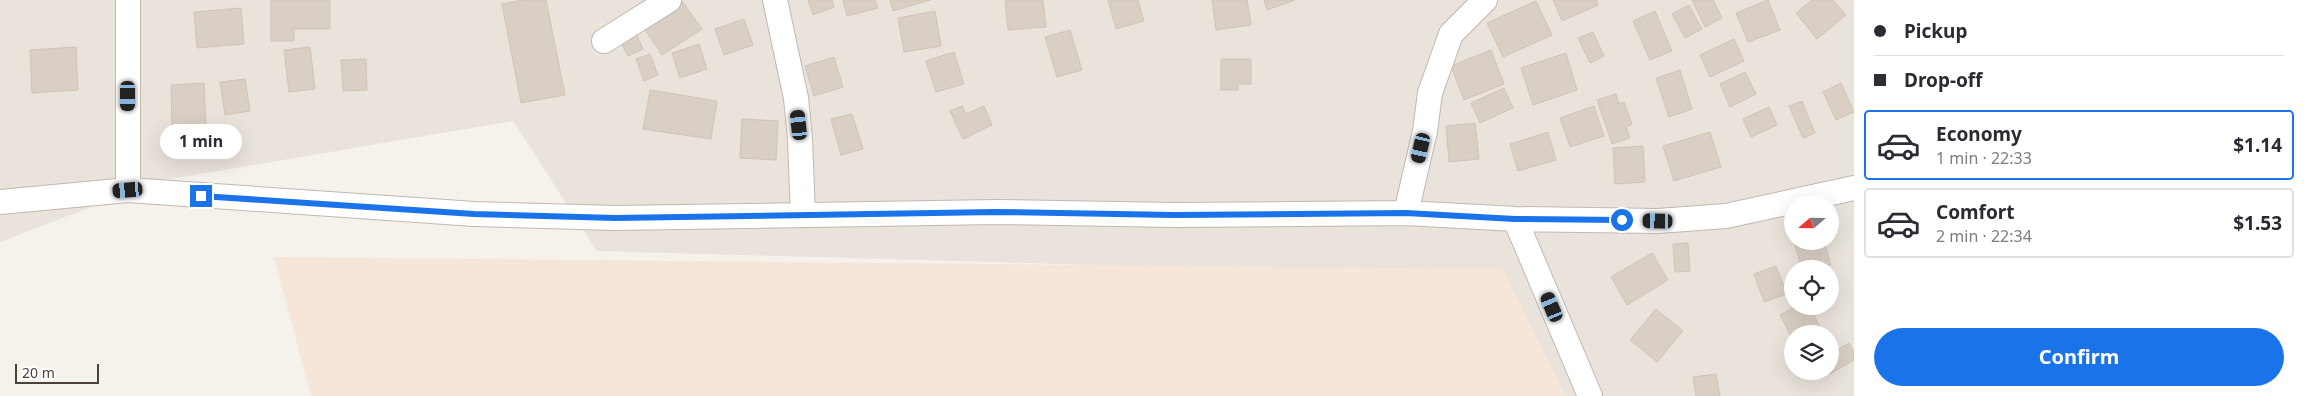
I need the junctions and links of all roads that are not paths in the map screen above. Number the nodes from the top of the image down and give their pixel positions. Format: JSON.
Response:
{"nodes":[{"id":1,"x":128,"y":0,"type":"edge"},
{"id":2,"x":669,"y":0,"type":"edge"},
{"id":3,"x":775,"y":0,"type":"edge"},
{"id":4,"x":1485,"y":0,"type":"edge"},
{"id":5,"x":604,"y":41,"type":"dead end"},
{"id":6,"x":1854,"y":188,"type":"edge"},
{"id":7,"x":128,"y":190,"type":"junction"},
{"id":8,"x":0,"y":202,"type":"edge"},
{"id":9,"x":1406,"y":213,"type":"junction"},
{"id":10,"x":803,"y":215,"type":"junction"},
{"id":11,"x":1515,"y":219,"type":"junction"},
{"id":12,"x":1590,"y":396,"type":"edge"}],
"edges":[{"from":1,"to":7,"type":"street"},
{"from":2,"to":5,"type":"street"},
{"from":3,"to":10,"type":"street"},
{"from":4,"to":9,"type":"street"},
{"from":6,"to":11,"type":"street"},
{"from":7,"to":8,"type":"street"},
{"from":7,"to":10,"type":"street"},
{"from":9,"to":10,"type":"street"},
{"from":9,"to":11,"type":"street"},
{"from":11,"to":12,"type":"street"}]}
